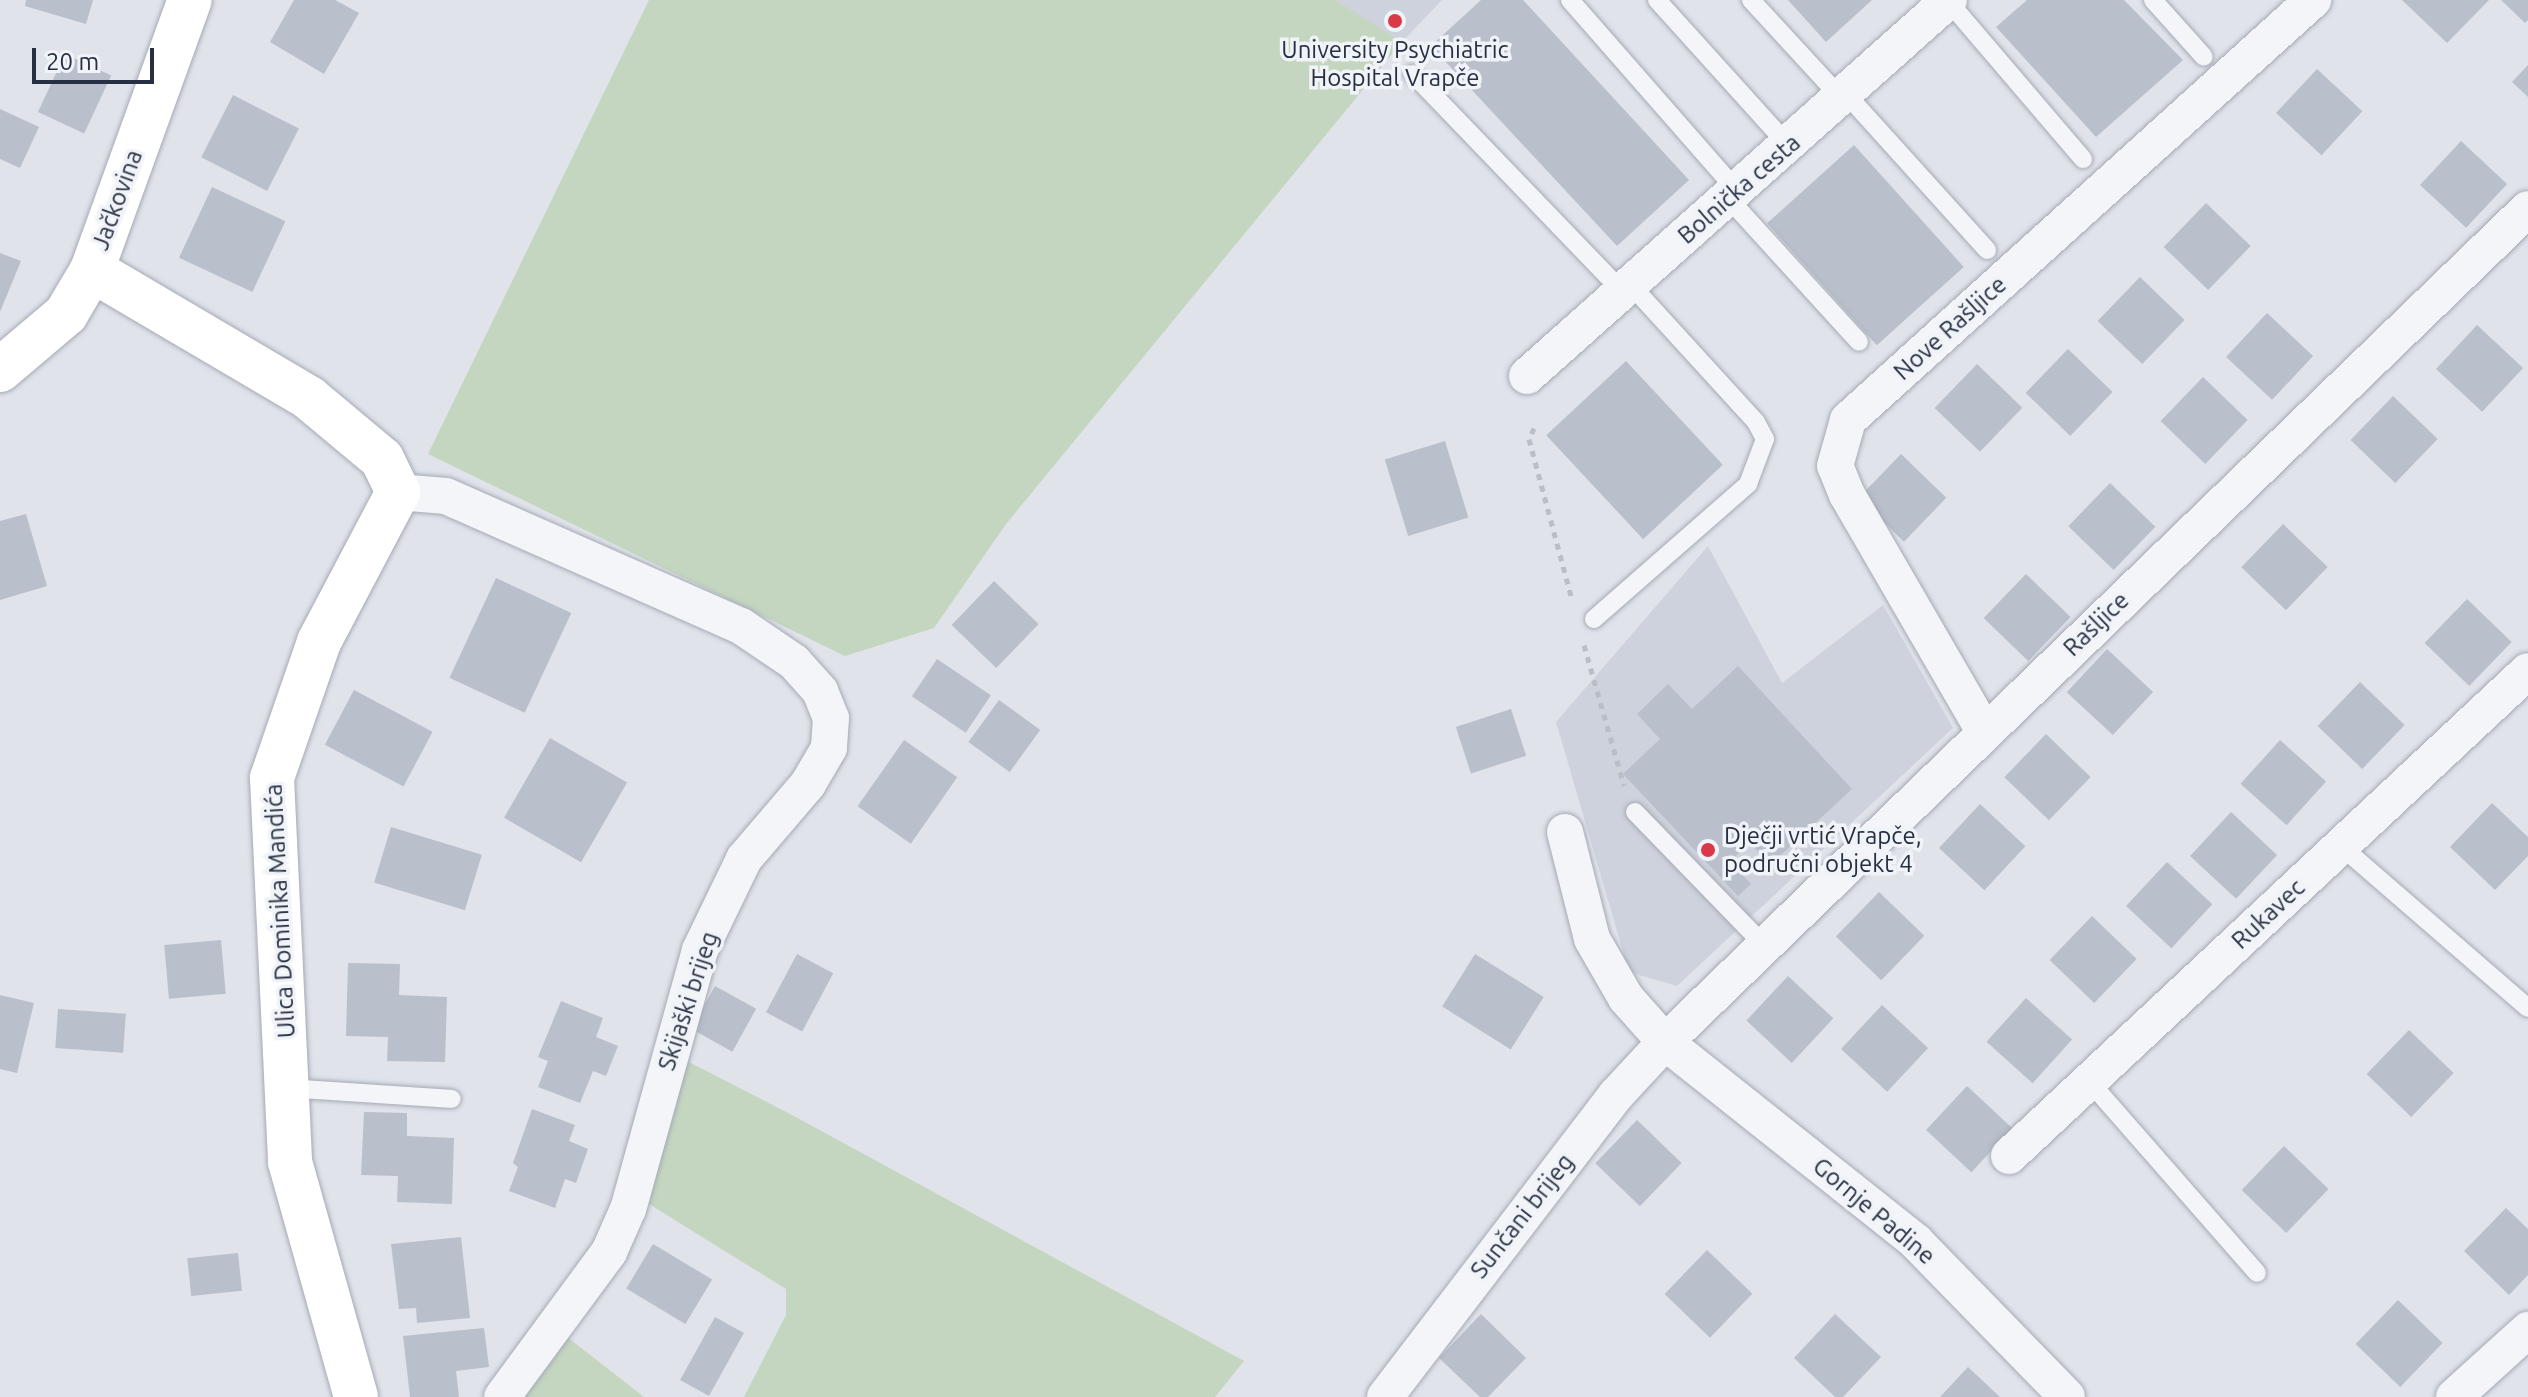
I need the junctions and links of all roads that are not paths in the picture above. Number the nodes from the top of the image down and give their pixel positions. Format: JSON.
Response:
{"nodes":[{"id":1,"x":190,"y":0,"type":"edge"},
{"id":2,"x":1570,"y":0,"type":"edge"},
{"id":3,"x":1657,"y":0,"type":"edge"},
{"id":4,"x":1751,"y":0,"type":"edge"},
{"id":5,"x":1949,"y":0,"type":"edge"},
{"id":6,"x":2153,"y":0,"type":"edge"},
{"id":7,"x":2313,"y":0,"type":"edge"},
{"id":8,"x":2204,"y":57,"type":"dead end"},
{"id":9,"x":1413,"y":74,"type":"dead end"},
{"id":10,"x":1845,"y":97,"type":"junction"},
{"id":11,"x":1789,"y":146,"type":"junction"},
{"id":12,"x":2083,"y":159,"type":"dead end"},
{"id":13,"x":1733,"y":195,"type":"junction"},
{"id":14,"x":2528,"y":209,"type":"edge"},
{"id":15,"x":1987,"y":250,"type":"dead end"},
{"id":16,"x":92,"y":270,"type":"junction"},
{"id":17,"x":1627,"y":289,"type":"junction"},
{"id":18,"x":1859,"y":342,"type":"dead end"},
{"id":19,"x":0,"y":370,"type":"edge"},
{"id":20,"x":1527,"y":376,"type":"dead end"},
{"id":21,"x":398,"y":492,"type":"junction"},
{"id":22,"x":1594,"y":619,"type":"dead end"},
{"id":23,"x":2528,"y":671,"type":"edge"},
{"id":24,"x":1984,"y":731,"type":"junction"},
{"id":25,"x":1635,"y":812,"type":"dead end"},
{"id":26,"x":1565,"y":832,"type":"dead end"},
{"id":27,"x":2341,"y":846,"type":"junction"},
{"id":28,"x":1764,"y":945,"type":"junction"},
{"id":29,"x":2528,"y":1008,"type":"edge"},
{"id":30,"x":1665,"y":1042,"type":"junction"},
{"id":31,"x":2089,"y":1081,"type":"junction"},
{"id":32,"x":288,"y":1088,"type":"junction"},
{"id":33,"x":452,"y":1099,"type":"dead end"},
{"id":34,"x":2009,"y":1156,"type":"dead end"},
{"id":35,"x":2257,"y":1273,"type":"dead end"},
{"id":36,"x":2528,"y":1330,"type":"edge"},
{"id":37,"x":356,"y":1397,"type":"edge"},
{"id":38,"x":502,"y":1397,"type":"edge"},
{"id":39,"x":1385,"y":1397,"type":"edge"},
{"id":40,"x":2067,"y":1397,"type":"edge"},
{"id":41,"x":2454,"y":1397,"type":"edge"}],
"edges":[{"from":1,"to":16,"type":"street","name":"Jačkovina"},
{"from":2,"to":13,"type":"lane"},
{"from":3,"to":11,"type":"lane"},
{"from":4,"to":10,"type":"lane"},
{"from":5,"to":10,"type":"street","name":"Bolnička cesta"},
{"from":5,"to":12,"type":"lane"},
{"from":6,"to":8,"type":"lane"},
{"from":7,"to":24,"type":"street","name":"Nove Rašljice"},
{"from":9,"to":17,"type":"lane"},
{"from":10,"to":11,"type":"street","name":"Bolnička cesta"},
{"from":10,"to":15,"type":"lane"},
{"from":11,"to":13,"type":"street","name":"Bolnička cesta"},
{"from":13,"to":17,"type":"street","name":"Bolnička cesta"},
{"from":13,"to":18,"type":"lane"},
{"from":14,"to":24,"type":"street","name":"Rašljice"},
{"from":16,"to":19,"type":"street","name":"Jačkovina"},
{"from":16,"to":21,"type":"street"},
{"from":17,"to":20,"type":"street","name":"Bolnička cesta"},
{"from":17,"to":22,"type":"lane"},
{"from":21,"to":32,"type":"street","name":"Ulica Dominika Mandića"},
{"from":21,"to":38,"type":"street","name":"Skijaški brijeg"},
{"from":23,"to":27,"type":"street","name":"Rukavec"},
{"from":24,"to":28,"type":"street","name":"Rašljice"},
{"from":25,"to":28,"type":"lane"},
{"from":26,"to":30,"type":"street","name":"Gornje Padine"},
{"from":27,"to":29,"type":"lane"},
{"from":27,"to":31,"type":"street","name":"Rukavec"},
{"from":28,"to":30,"type":"street","name":"Rašljice"},
{"from":30,"to":39,"type":"street","name":"Sunčani brijeg"},
{"from":30,"to":40,"type":"street","name":"Gornje Padine"},
{"from":31,"to":34,"type":"street","name":"Rukavec"},
{"from":31,"to":35,"type":"lane"},
{"from":32,"to":33,"type":"lane"},
{"from":32,"to":37,"type":"street","name":"Ulica Dominika Mandića"},
{"from":36,"to":41,"type":"street"}]}
